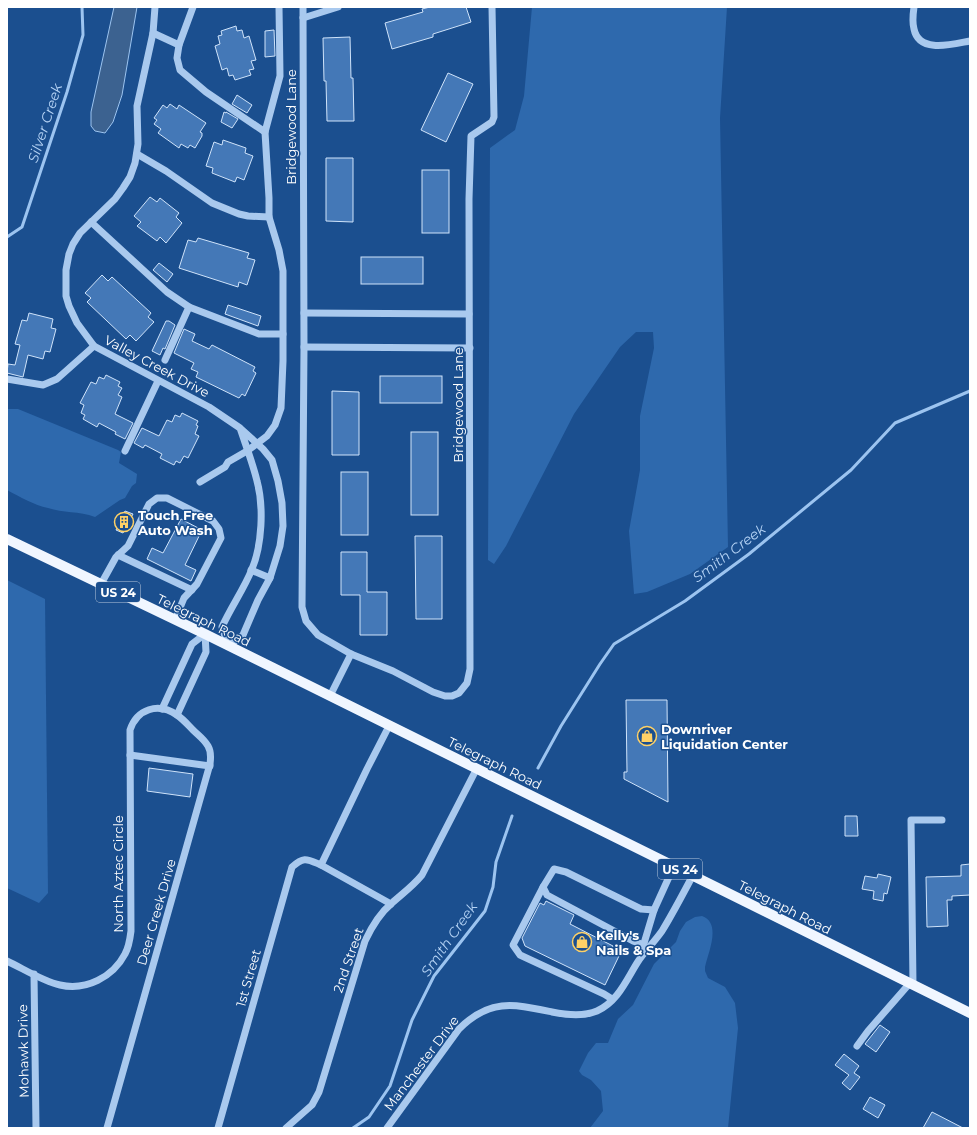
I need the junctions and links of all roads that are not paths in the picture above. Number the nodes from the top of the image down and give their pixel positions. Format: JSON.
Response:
{"nodes":[{"id":1,"x":155,"y":7,"type":"edge"},
{"id":2,"x":193,"y":7,"type":"edge"},
{"id":3,"x":279,"y":7,"type":"edge"},
{"id":4,"x":303,"y":7,"type":"edge"},
{"id":5,"x":338,"y":7,"type":"edge"},
{"id":6,"x":492,"y":7,"type":"edge"},
{"id":7,"x":914,"y":7,"type":"edge"},
{"id":8,"x":303,"y":18,"type":"junction"},
{"id":9,"x":153,"y":33,"type":"junction"},
{"id":10,"x":970,"y":41,"type":"edge"},
{"id":11,"x":179,"y":45,"type":"junction"},
{"id":12,"x":265,"y":132,"type":"junction"},
{"id":13,"x":137,"y":154,"type":"junction"},
{"id":14,"x":269,"y":217,"type":"junction"},
{"id":15,"x":91,"y":222,"type":"junction"},
{"id":16,"x":189,"y":307,"type":"junction"},
{"id":17,"x":304,"y":313,"type":"junction"},
{"id":18,"x":469,"y":314,"type":"junction"},
{"id":19,"x":283,"y":334,"type":"junction"},
{"id":20,"x":94,"y":346,"type":"junction"},
{"id":21,"x":304,"y":347,"type":"junction"},
{"id":22,"x":470,"y":348,"type":"junction"},
{"id":23,"x":165,"y":360,"type":"dead end"},
{"id":24,"x":7,"y":379,"type":"edge"},
{"id":25,"x":158,"y":381,"type":"junction"},
{"id":26,"x":240,"y":428,"type":"junction"},
{"id":27,"x":257,"y":444,"type":"junction"},
{"id":28,"x":247,"y":451,"type":"junction"},
{"id":29,"x":125,"y":452,"type":"dead end"},
{"id":30,"x":200,"y":482,"type":"dead end"},
{"id":31,"x":7,"y":539,"type":"edge"},
{"id":32,"x":118,"y":555,"type":"junction"},
{"id":33,"x":252,"y":570,"type":"junction"},
{"id":34,"x":270,"y":578,"type":"junction"},
{"id":35,"x":101,"y":584,"type":"junction"},
{"id":36,"x":192,"y":590,"type":"junction"},
{"id":37,"x":175,"y":620,"type":"junction"},
{"id":38,"x":205,"y":634,"type":"junction"},
{"id":39,"x":228,"y":646,"type":"junction"},
{"id":40,"x":352,"y":654,"type":"junction"},
{"id":41,"x":330,"y":696,"type":"junction"},
{"id":42,"x":162,"y":709,"type":"junction"},
{"id":43,"x":176,"y":715,"type":"junction"},
{"id":44,"x":389,"y":726,"type":"junction"},
{"id":45,"x":130,"y":755,"type":"junction"},
{"id":46,"x":210,"y":766,"type":"junction"},
{"id":47,"x":477,"y":768,"type":"junction"},
{"id":48,"x":942,"y":820,"type":"dead end"},
{"id":49,"x":321,"y":865,"type":"junction"},
{"id":50,"x":674,"y":866,"type":"junction"},
{"id":51,"x":692,"y":875,"type":"junction"},
{"id":52,"x":542,"y":887,"type":"junction"},
{"id":53,"x":391,"y":904,"type":"junction"},
{"id":54,"x":654,"y":910,"type":"junction"},
{"id":55,"x":644,"y":945,"type":"junction"},
{"id":56,"x":640,"y":959,"type":"junction"},
{"id":57,"x":7,"y":961,"type":"edge"},
{"id":58,"x":34,"y":974,"type":"junction"},
{"id":59,"x":911,"y":984,"type":"junction"},
{"id":60,"x":612,"y":1000,"type":"junction"},
{"id":61,"x":970,"y":1013,"type":"edge"},
{"id":62,"x":857,"y":1046,"type":"dead end"},
{"id":63,"x":36,"y":1128,"type":"edge"},
{"id":64,"x":107,"y":1128,"type":"edge"},
{"id":65,"x":218,"y":1128,"type":"edge"},
{"id":66,"x":286,"y":1128,"type":"edge"},
{"id":67,"x":387,"y":1128,"type":"edge"}],
"edges":[{"from":1,"to":9,"type":"street","name":"Valley Creek Drive"},
{"from":2,"to":11,"type":"street"},
{"from":3,"to":12,"type":"street"},
{"from":4,"to":8,"type":"street","name":"Bridgewood Lane"},
{"from":5,"to":8,"type":"street"},
{"from":6,"to":18,"type":"street","name":"Bridgewood Lane"},
{"from":7,"to":10,"type":"street"},
{"from":8,"to":17,"type":"street","name":"Bridgewood Lane"},
{"from":9,"to":11,"type":"street"},
{"from":9,"to":13,"type":"street","name":"Valley Creek Drive"},
{"from":11,"to":12,"type":"street"},
{"from":12,"to":14,"type":"street"},
{"from":13,"to":14,"type":"street"},
{"from":13,"to":15,"type":"street","name":"Valley Creek Drive"},
{"from":14,"to":19,"type":"street"},
{"from":15,"to":16,"type":"street"},
{"from":15,"to":20,"type":"street","name":"Valley Creek Drive"},
{"from":16,"to":19,"type":"street"},
{"from":16,"to":23,"type":"street"},
{"from":17,"to":18,"type":"street"},
{"from":17,"to":21,"type":"street","name":"Bridgewood Lane"},
{"from":18,"to":22,"type":"street","name":"Bridgewood Lane"},
{"from":19,"to":27,"type":"street"},
{"from":20,"to":24,"type":"street"},
{"from":20,"to":25,"type":"street","name":"Valley Creek Drive"},
{"from":21,"to":22,"type":"street"},
{"from":21,"to":40,"type":"street","name":"Bridgewood Lane"},
{"from":22,"to":40,"type":"street","name":"Bridgewood Lane"},
{"from":25,"to":26,"type":"street","name":"Valley Creek Drive"},
{"from":25,"to":29,"type":"street"},
{"from":26,"to":27,"type":"street","name":"Valley Creek Drive"},
{"from":26,"to":28,"type":"street"},
{"from":27,"to":28,"type":"street"},
{"from":27,"to":34,"type":"street","name":"Valley Creek Drive"},
{"from":28,"to":30,"type":"street"},
{"from":28,"to":33,"type":"street"},
{"from":31,"to":35,"type":"main road","name":"Telegraph Road","number":"US 24"},
{"from":32,"to":35,"type":"street"},
{"from":32,"to":36,"type":"street"},
{"from":32,"to":36,"type":"street"},
{"from":33,"to":34,"type":"street"},
{"from":33,"to":39,"type":"street"},
{"from":34,"to":39,"type":"street","name":"Valley Creek Drive"},
{"from":35,"to":37,"type":"main road","name":"Telegraph Road","number":"US 24"},
{"from":36,"to":37,"type":"street"},
{"from":37,"to":38,"type":"main road","name":"Telegraph Road","number":"US 24"},
{"from":38,"to":39,"type":"main road","name":"Telegraph Road","number":"US 24"},
{"from":38,"to":42,"type":"street"},
{"from":38,"to":43,"type":"street"},
{"from":39,"to":41,"type":"main road","name":"Telegraph Road","number":"US 24"},
{"from":40,"to":41,"type":"street"},
{"from":41,"to":44,"type":"main road","name":"Telegraph Road","number":"US 24"},
{"from":42,"to":43,"type":"street","name":"Deer Creek Drive"},
{"from":42,"to":45,"type":"street","name":"North Aztec Circle"},
{"from":43,"to":46,"type":"street","name":"Deer Creek Drive"},
{"from":44,"to":47,"type":"main road","name":"Telegraph Road","number":"US 24"},
{"from":44,"to":49,"type":"street"},
{"from":45,"to":46,"type":"street"},
{"from":45,"to":58,"type":"street","name":"North Aztec Circle"},
{"from":46,"to":64,"type":"street","name":"Deer Creek Drive"},
{"from":47,"to":50,"type":"main road","name":"Telegraph Road","number":"US 24"},
{"from":47,"to":53,"type":"street","name":"2nd Street"},
{"from":48,"to":59,"type":"street"},
{"from":49,"to":53,"type":"street","name":"1st Street"},
{"from":49,"to":65,"type":"street","name":"1st Street"},
{"from":50,"to":51,"type":"main road","name":"Telegraph Road","number":"US 24"},
{"from":50,"to":54,"type":"street","name":"Manchester Drive"},
{"from":51,"to":56,"type":"street","name":"Manchester Drive"},
{"from":51,"to":59,"type":"main road","name":"Telegraph Road","number":"US 24"},
{"from":52,"to":54,"type":"street"},
{"from":52,"to":55,"type":"street"},
{"from":52,"to":60,"type":"street"},
{"from":53,"to":66,"type":"street","name":"2nd Street"},
{"from":54,"to":55,"type":"street","name":"Manchester Drive"},
{"from":55,"to":56,"type":"street","name":"Manchester Drive"},
{"from":56,"to":60,"type":"street","name":"Manchester Drive"},
{"from":57,"to":58,"type":"street","name":"North Aztec Circle"},
{"from":58,"to":63,"type":"street","name":"Mohawk Drive"},
{"from":59,"to":61,"type":"main road","name":"Telegraph Road","number":"US 24"},
{"from":59,"to":62,"type":"street"},
{"from":60,"to":67,"type":"street","name":"Manchester Drive"}]}
